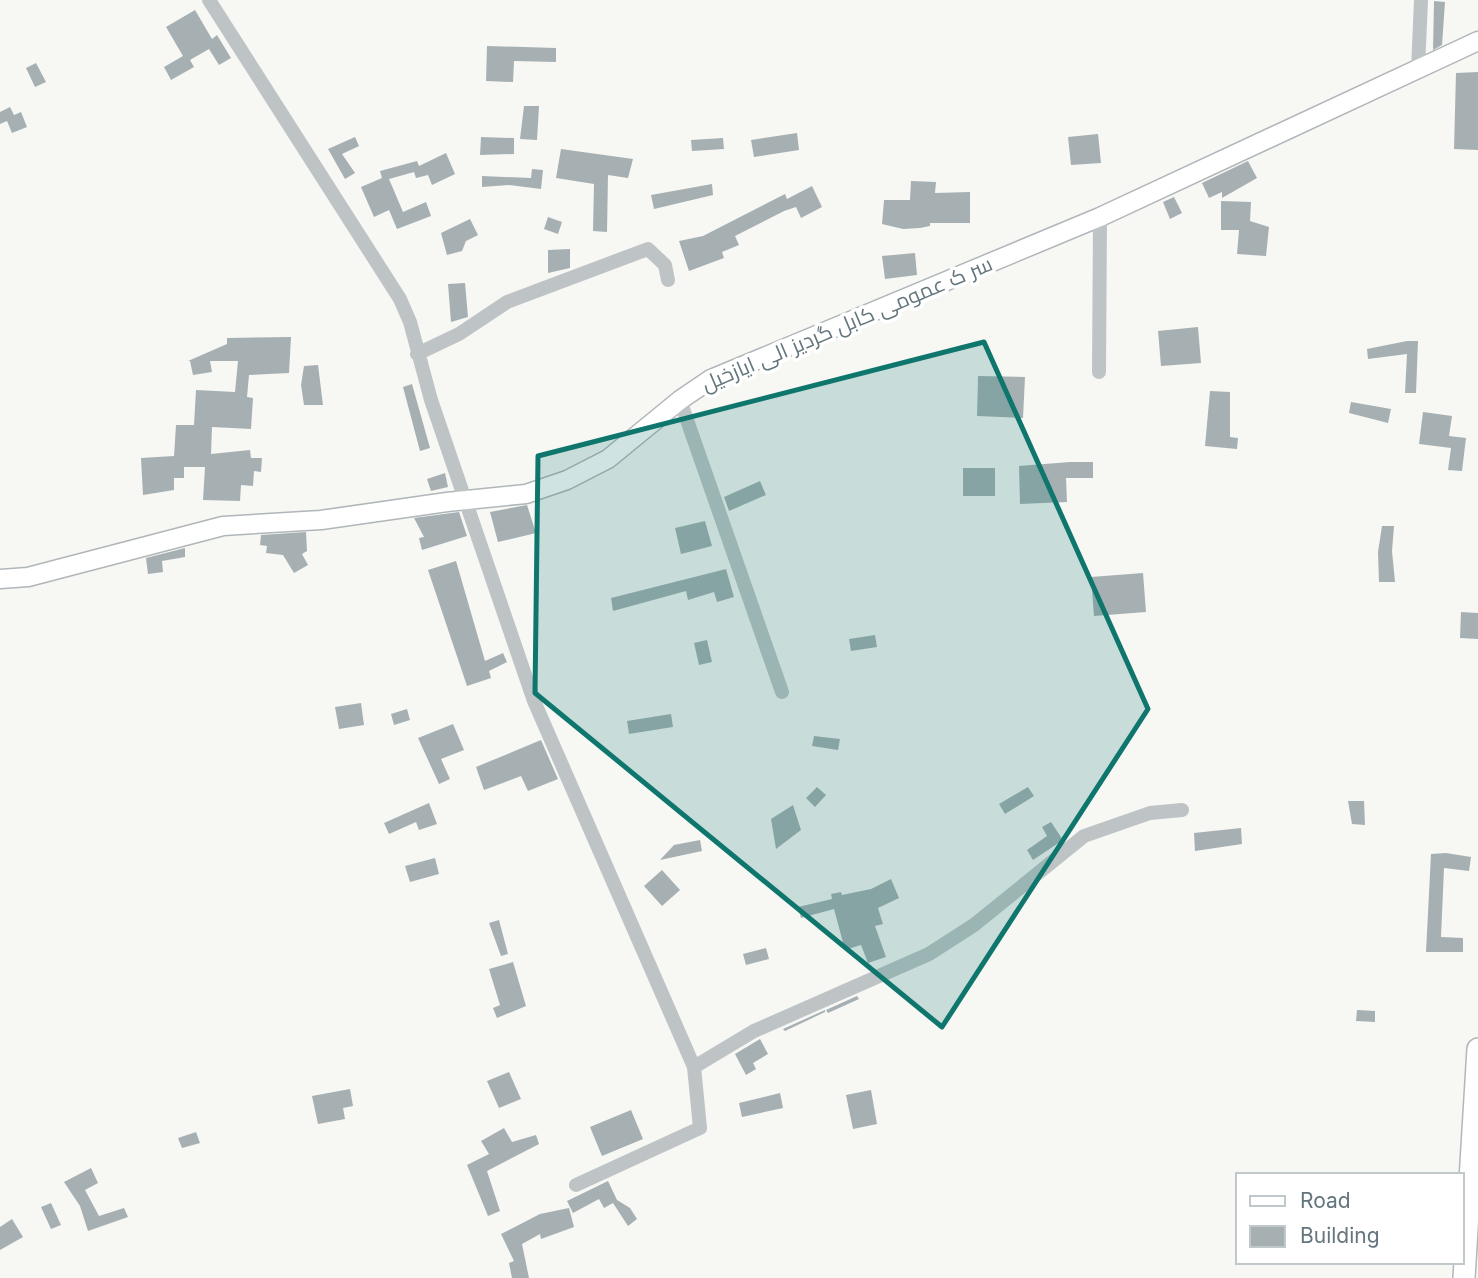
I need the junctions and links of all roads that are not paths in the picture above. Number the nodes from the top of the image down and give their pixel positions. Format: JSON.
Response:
{"nodes":[{"id":1,"x":209,"y":0,"type":"edge"},
{"id":2,"x":1421,"y":0,"type":"edge"},
{"id":3,"x":1478,"y":41,"type":"edge"},
{"id":4,"x":1418,"y":69,"type":"junction"},
{"id":5,"x":1100,"y":217,"type":"junction"},
{"id":6,"x":668,"y":280,"type":"dead end"},
{"id":7,"x":417,"y":354,"type":"junction"},
{"id":8,"x":1099,"y":372,"type":"dead end"},
{"id":9,"x":680,"y":400,"type":"junction"},
{"id":10,"x":466,"y":500,"type":"junction"},
{"id":11,"x":0,"y":579,"type":"edge"},
{"id":12,"x":782,"y":692,"type":"dead end"},
{"id":13,"x":1182,"y":810,"type":"dead end"},
{"id":14,"x":1478,"y":1049,"type":"edge"},
{"id":15,"x":694,"y":1067,"type":"junction"},
{"id":16,"x":576,"y":1185,"type":"dead end"},
{"id":17,"x":1464,"y":1278,"type":"edge"}],
"edges":[{"from":1,"to":7,"type":"street"},
{"from":2,"to":4,"type":"street"},
{"from":3,"to":4,"type":"main road","name":"سر ک عمومی کابل گردیز الی ایازخیل"},
{"from":4,"to":5,"type":"main road","name":"سر ک عمومی کابل گردیز الی ایازخیل"},
{"from":5,"to":8,"type":"street"},
{"from":5,"to":9,"type":"main road","name":"سر ک عمومی کابل گردیز الی ایازخیل"},
{"from":6,"to":7,"type":"street"},
{"from":7,"to":10,"type":"street"},
{"from":9,"to":10,"type":"main road","name":"سر ک عمومی کابل گردیز الی ایازخیل"},
{"from":9,"to":12,"type":"street"},
{"from":10,"to":11,"type":"main road","name":"سر ک عمومی کابل گردیز الی ایازخیل"},
{"from":10,"to":15,"type":"street"},
{"from":13,"to":15,"type":"street"},
{"from":14,"to":17,"type":"highway"},
{"from":15,"to":16,"type":"street"}]}
